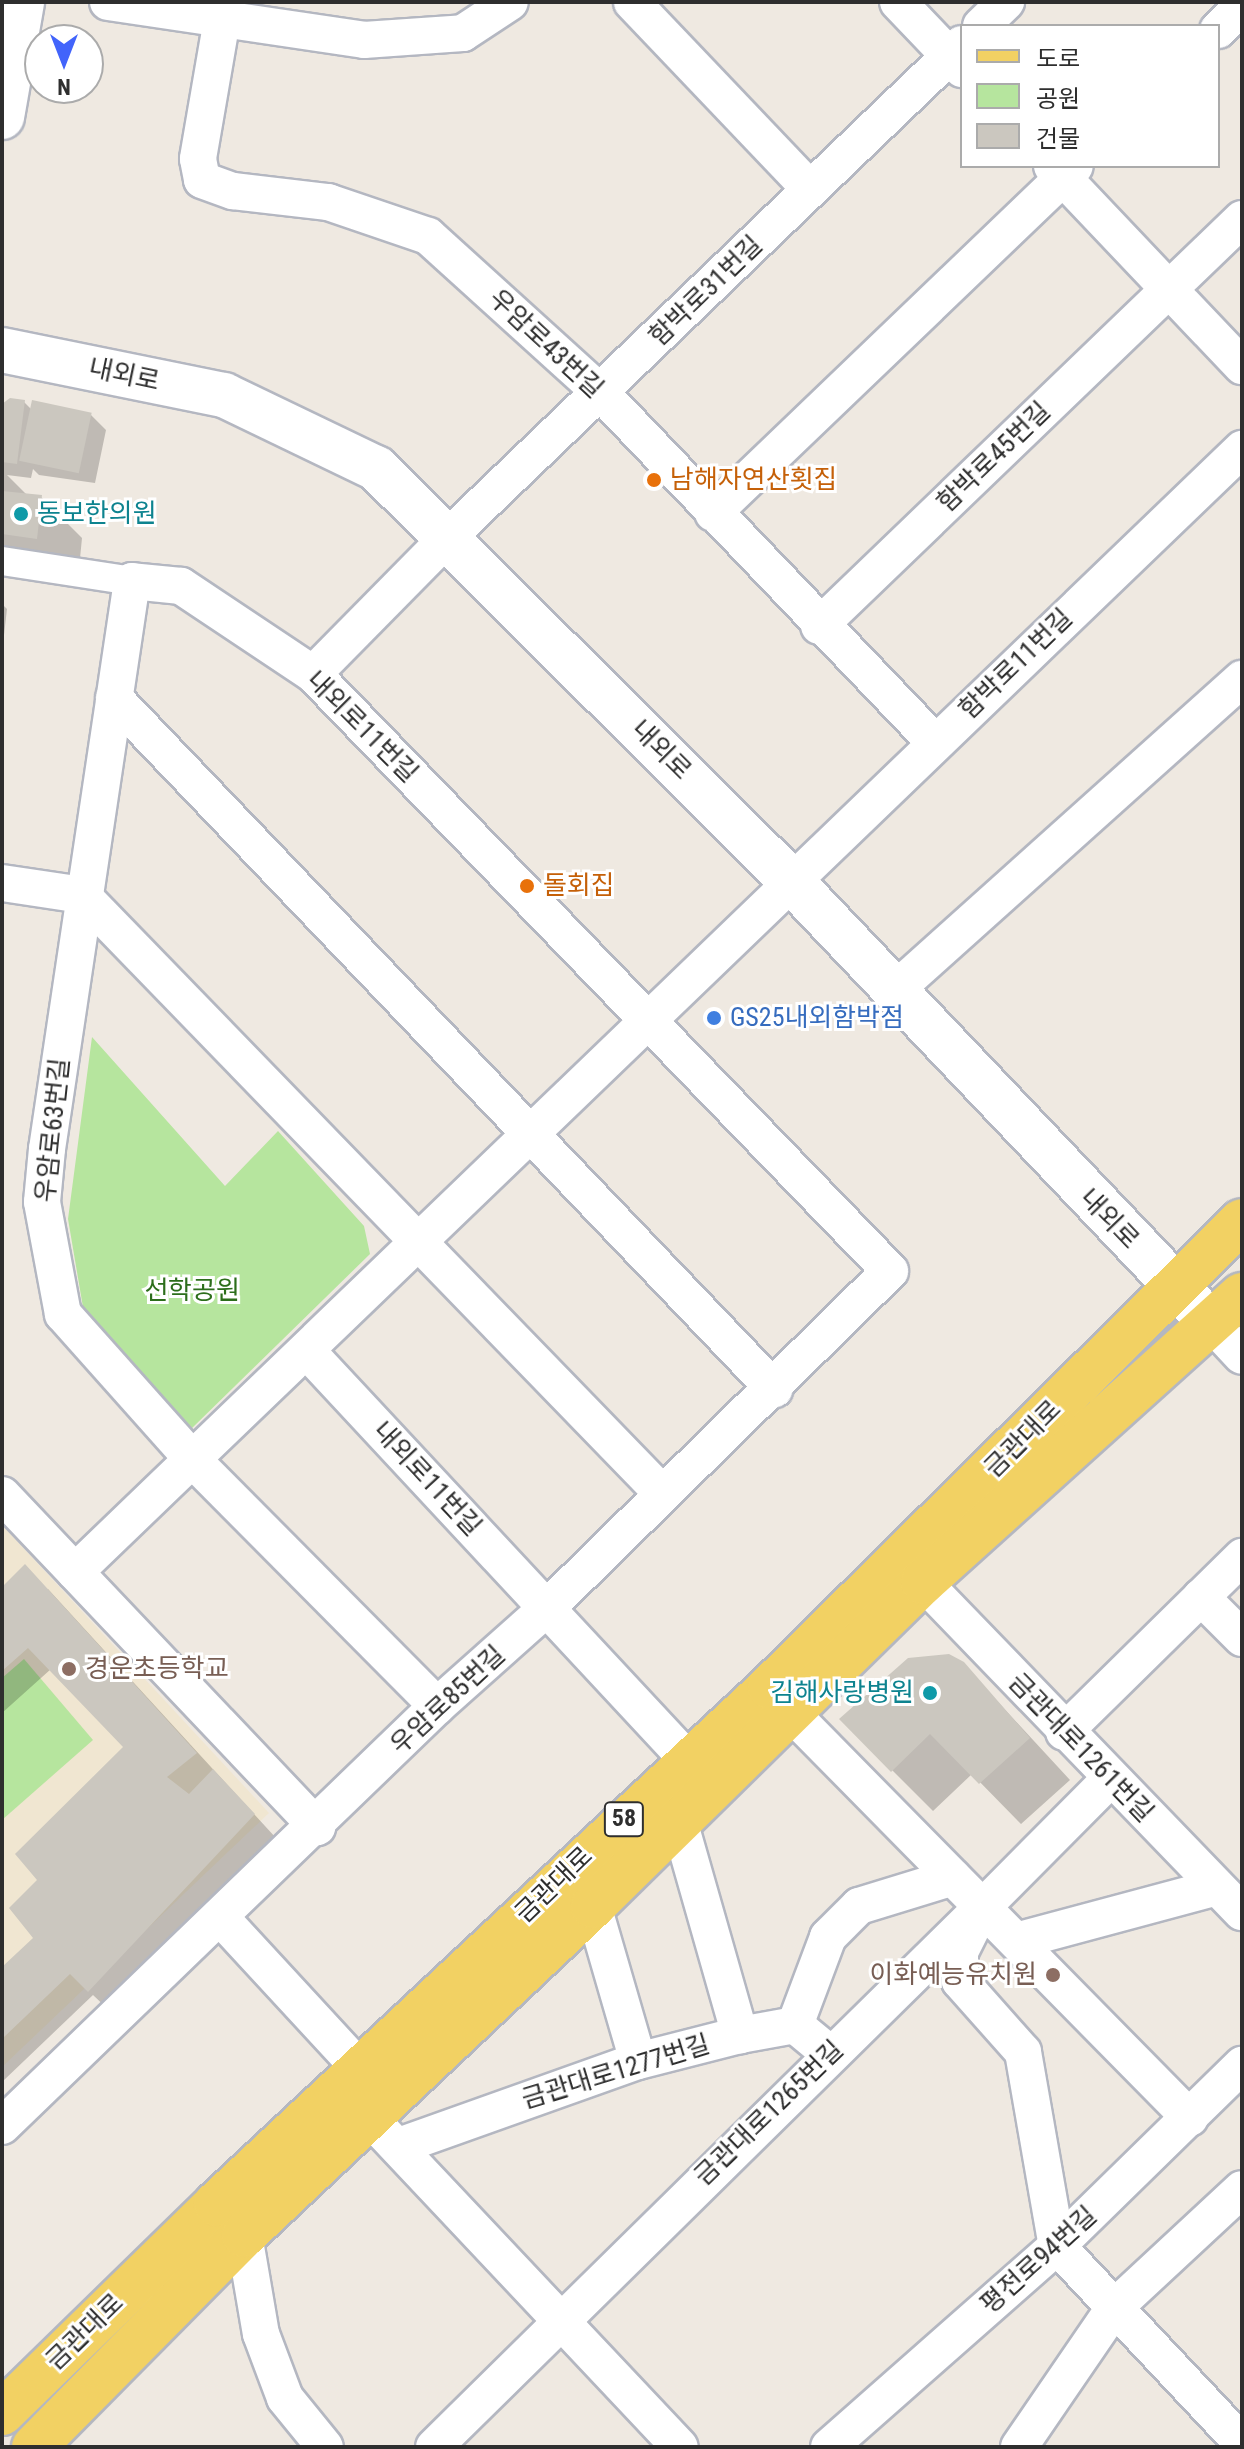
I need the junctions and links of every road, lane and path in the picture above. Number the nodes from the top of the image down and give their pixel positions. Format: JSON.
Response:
{"nodes":[{"id":1,"x":22,"y":2,"type":"edge"},
{"id":2,"x":108,"y":2,"type":"edge"},
{"id":3,"x":510,"y":2,"type":"edge"},
{"id":4,"x":632,"y":2,"type":"edge"},
{"id":5,"x":898,"y":2,"type":"edge"},
{"id":6,"x":1006,"y":2,"type":"edge"},
{"id":7,"x":1242,"y":7,"type":"edge"},
{"id":8,"x":223,"y":10,"type":"edge"},
{"id":9,"x":983,"y":24,"type":"edge"},
{"id":10,"x":1220,"y":28,"type":"edge"},
{"id":11,"x":958,"y":56,"type":"edge"},
{"id":12,"x":2,"y":117,"type":"edge"},
{"id":13,"x":1063,"y":170,"type":"edge"},
{"id":14,"x":810,"y":189,"type":"junction"},
{"id":15,"x":1242,"y":219,"type":"edge"},
{"id":16,"x":1169,"y":288,"type":"junction"},
{"id":17,"x":2,"y":350,"type":"edge"},
{"id":18,"x":1242,"y":366,"type":"edge"},
{"id":19,"x":601,"y":393,"type":"junction"},
{"id":20,"x":1242,"y":449,"type":"edge"},
{"id":21,"x":713,"y":513,"type":"junction"},
{"id":22,"x":448,"y":537,"type":"junction"},
{"id":23,"x":2,"y":561,"type":"edge"},
{"id":24,"x":132,"y":581,"type":"junction"},
{"id":25,"x":819,"y":626,"type":"junction"},
{"id":26,"x":313,"y":674,"type":"junction"},
{"id":27,"x":1242,"y":679,"type":"edge"},
{"id":28,"x":114,"y":698,"type":"junction"},
{"id":29,"x":934,"y":742,"type":"junction"},
{"id":30,"x":792,"y":882,"type":"junction"},
{"id":31,"x":2,"y":883,"type":"edge"},
{"id":32,"x":82,"y":895,"type":"junction"},
{"id":33,"x":893,"y":992,"type":"junction"},
{"id":34,"x":650,"y":1019,"type":"junction"},
{"id":35,"x":531,"y":1134,"type":"junction"},
{"id":36,"x":1242,"y":1221,"type":"edge"},
{"id":37,"x":416,"y":1243,"type":"junction"},
{"id":38,"x":890,"y":1271,"type":"joint"},
{"id":39,"x":1175,"y":1289,"type":"junction"},
{"id":40,"x":1227,"y":1310,"type":"edge"},
{"id":41,"x":307,"y":1351,"type":"junction"},
{"id":42,"x":1242,"y":1356,"type":"edge"},
{"id":43,"x":774,"y":1389,"type":"junction"},
{"id":44,"x":192,"y":1459,"type":"junction"},
{"id":45,"x":662,"y":1493,"type":"junction"},
{"id":46,"x":2,"y":1495,"type":"edge"},
{"id":47,"x":1242,"y":1557,"type":"edge"},
{"id":48,"x":75,"y":1572,"type":"junction"},
{"id":49,"x":923,"y":1582,"type":"junction"},
{"id":50,"x":1201,"y":1597,"type":"junction"},
{"id":51,"x":548,"y":1607,"type":"junction"},
{"id":52,"x":1242,"y":1638,"type":"edge"},
{"id":53,"x":437,"y":1706,"type":"junction"},
{"id":54,"x":792,"y":1714,"type":"junction"},
{"id":55,"x":1064,"y":1732,"type":"junction"},
{"id":56,"x":687,"y":1759,"type":"junction"},
{"id":57,"x":1110,"y":1779,"type":"junction"},
{"id":58,"x":679,"y":1821,"type":"junction"},
{"id":59,"x":317,"y":1827,"type":"junction"},
{"id":60,"x":953,"y":1877,"type":"junction"},
{"id":61,"x":1230,"y":1900,"type":"edge"},
{"id":62,"x":593,"y":1906,"type":"junction"},
{"id":63,"x":982,"y":1908,"type":"junction"},
{"id":64,"x":220,"y":1917,"type":"junction"},
{"id":65,"x":1016,"y":1941,"type":"junction"},
{"id":66,"x":795,"y":2025,"type":"junction"},
{"id":67,"x":740,"y":2035,"type":"junction"},
{"id":68,"x":829,"y":2053,"type":"junction"},
{"id":69,"x":638,"y":2061,"type":"junction"},
{"id":70,"x":1242,"y":2065,"type":"edge"},
{"id":71,"x":361,"y":2070,"type":"junction"},
{"id":72,"x":1190,"y":2118,"type":"junction"},
{"id":73,"x":2,"y":2126,"type":"edge"},
{"id":74,"x":384,"y":2132,"type":"junction"},
{"id":75,"x":1242,"y":2189,"type":"edge"},
{"id":76,"x":244,"y":2235,"type":"junction"},
{"id":77,"x":1057,"y":2246,"type":"junction"},
{"id":78,"x":1115,"y":2307,"type":"junction"},
{"id":79,"x":558,"y":2320,"type":"junction"},
{"id":80,"x":2,"y":2413,"type":"edge"},
{"id":81,"x":1242,"y":2443,"type":"edge"},
{"id":82,"x":34,"y":2447,"type":"edge"},
{"id":83,"x":325,"y":2447,"type":"edge"},
{"id":84,"x":434,"y":2447,"type":"edge"},
{"id":85,"x":680,"y":2447,"type":"edge"},
{"id":86,"x":829,"y":2447,"type":"edge"},
{"id":87,"x":1019,"y":2447,"type":"edge"}],
"edges":[{"from":1,"to":12,"type":"street"},
{"from":2,"to":8,"type":"street"},
{"from":3,"to":8,"type":"street"},
{"from":4,"to":14,"type":"street"},
{"from":5,"to":11,"type":"street"},
{"from":6,"to":9,"type":"street"},
{"from":7,"to":10,"type":"street"},
{"from":8,"to":19,"type":"street","name":"우암로43번길"},
{"from":11,"to":14,"type":"street","name":"함박로31번길"},
{"from":13,"to":16,"type":"street"},
{"from":13,"to":21,"type":"street"},
{"from":14,"to":19,"type":"street","name":"함박로31번길"},
{"from":15,"to":16,"type":"street","name":"함박로45번길"},
{"from":16,"to":18,"type":"street"},
{"from":16,"to":25,"type":"street","name":"함박로45번길"},
{"from":17,"to":22,"type":"street","name":"내외로"},
{"from":19,"to":21,"type":"street","name":"우암로43번길"},
{"from":19,"to":22,"type":"street","name":"함박로31번길"},
{"from":20,"to":29,"type":"street","name":"함박로11번길"},
{"from":21,"to":25,"type":"street","name":"우암로43번길"},
{"from":22,"to":26,"type":"street","name":"함박로31번길"},
{"from":22,"to":30,"type":"street","name":"내외로"},
{"from":23,"to":24,"type":"street","name":"내외로11번길"},
{"from":24,"to":26,"type":"street","name":"내외로11번길"},
{"from":24,"to":28,"type":"street","name":"우암로63번길"},
{"from":25,"to":29,"type":"street","name":"우암로43번길"},
{"from":26,"to":34,"type":"street","name":"내외로11번길"},
{"from":27,"to":33,"type":"street"},
{"from":28,"to":32,"type":"street","name":"우암로63번길"},
{"from":28,"to":35,"type":"street"},
{"from":29,"to":30,"type":"street","name":"함박로11번길"},
{"from":30,"to":33,"type":"street","name":"내외로"},
{"from":30,"to":34,"type":"street"},
{"from":31,"to":32,"type":"street"},
{"from":32,"to":37,"type":"street"},
{"from":32,"to":44,"type":"street","name":"우암로63번길"},
{"from":33,"to":39,"type":"street","name":"내외로"},
{"from":34,"to":35,"type":"street"},
{"from":34,"to":38,"type":"street","name":"내외로11번길"},
{"from":35,"to":37,"type":"street"},
{"from":35,"to":43,"type":"street"},
{"from":36,"to":39,"type":"main road","name":"금관대로","number":"58"},
{"from":37,"to":41,"type":"street"},
{"from":37,"to":45,"type":"street"},
{"from":38,"to":43,"type":"street","name":"우암로85번길"},
{"from":39,"to":40,"type":"street","name":"내외로"},
{"from":39,"to":56,"type":"main road","name":"금관대로","number":"58"},
{"from":40,"to":42,"type":"street"},
{"from":40,"to":49,"type":"main road","name":"금관대로","number":"58"},
{"from":41,"to":44,"type":"street"},
{"from":41,"to":51,"type":"street","name":"내외로11번길"},
{"from":43,"to":45,"type":"street","name":"우암로85번길"},
{"from":44,"to":48,"type":"street"},
{"from":44,"to":53,"type":"street"},
{"from":45,"to":51,"type":"street","name":"우암로85번길"},
{"from":46,"to":48,"type":"street"},
{"from":47,"to":50,"type":"street"},
{"from":48,"to":59,"type":"street"},
{"from":49,"to":54,"type":"main road","name":"금관대로","number":"58"},
{"from":49,"to":55,"type":"street","name":"금관대로1261번길"},
{"from":50,"to":52,"type":"street"},
{"from":50,"to":55,"type":"street"},
{"from":51,"to":53,"type":"street","name":"우암로85번길"},
{"from":51,"to":56,"type":"street","name":"내외로11번길"},
{"from":53,"to":59,"type":"street","name":"우암로85번길"},
{"from":54,"to":58,"type":"main road","name":"금관대로","number":"58"},
{"from":54,"to":60,"type":"street"},
{"from":55,"to":57,"type":"street","name":"금관대로1261번길"},
{"from":56,"to":71,"type":"main road","name":"금관대로","number":"58"},
{"from":57,"to":61,"type":"street","name":"금관대로1261번길"},
{"from":57,"to":63,"type":"street","name":"금관대로1265번길"},
{"from":58,"to":62,"type":"main road","name":"금관대로","number":"58"},
{"from":58,"to":67,"type":"street"},
{"from":59,"to":64,"type":"street","name":"우암로85번길"},
{"from":60,"to":63,"type":"street"},
{"from":60,"to":66,"type":"street"},
{"from":61,"to":65,"type":"street"},
{"from":62,"to":69,"type":"street"},
{"from":62,"to":74,"type":"main road","name":"금관대로","number":"58"},
{"from":63,"to":65,"type":"street"},
{"from":63,"to":68,"type":"street","name":"금관대로1265번길"},
{"from":63,"to":77,"type":"street"},
{"from":64,"to":71,"type":"street"},
{"from":64,"to":73,"type":"street","name":"우암로85번길"},
{"from":65,"to":72,"type":"street"},
{"from":66,"to":67,"type":"street","name":"금관대로1277번길"},
{"from":66,"to":68,"type":"street"},
{"from":67,"to":69,"type":"street","name":"금관대로1277번길"},
{"from":68,"to":79,"type":"street","name":"금관대로1265번길"},
{"from":69,"to":74,"type":"street","name":"금관대로1277번길"},
{"from":70,"to":72,"type":"street","name":"평전로94번길"},
{"from":71,"to":80,"type":"main road","name":"금관대로","number":"58"},
{"from":72,"to":77,"type":"street","name":"평전로94번길"},
{"from":74,"to":76,"type":"main road","name":"금관대로","number":"58"},
{"from":74,"to":79,"type":"street"},
{"from":75,"to":78,"type":"street"},
{"from":76,"to":82,"type":"main road","name":"금관대로","number":"58"},
{"from":76,"to":83,"type":"street"},
{"from":77,"to":78,"type":"street"},
{"from":77,"to":86,"type":"street","name":"평전로94번길"},
{"from":78,"to":81,"type":"street"},
{"from":78,"to":87,"type":"street"},
{"from":79,"to":84,"type":"street","name":"금관대로1265번길"},
{"from":79,"to":85,"type":"street"}]}
